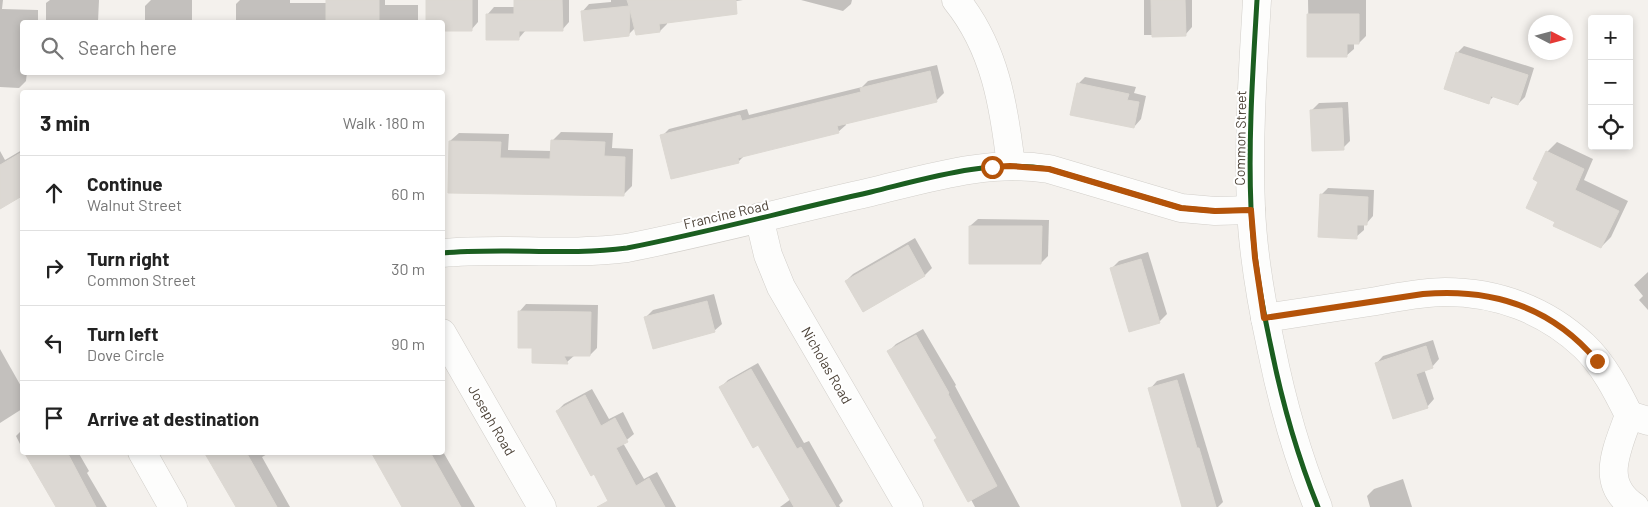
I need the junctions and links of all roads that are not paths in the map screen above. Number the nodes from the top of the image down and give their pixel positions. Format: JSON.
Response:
{"nodes":[{"id":1,"x":956,"y":0,"type":"edge"},
{"id":2,"x":1257,"y":0,"type":"edge"},
{"id":3,"x":1010,"y":166,"type":"junction"},
{"id":4,"x":1251,"y":210,"type":"junction"},
{"id":5,"x":759,"y":218,"type":"junction"},
{"id":6,"x":445,"y":253,"type":"edge"},
{"id":7,"x":1264,"y":318,"type":"junction"},
{"id":8,"x":445,"y":339,"type":"edge"},
{"id":9,"x":1639,"y":418,"type":"edge"},
{"id":10,"x":144,"y":455,"type":"edge"},
{"id":11,"x":173,"y":507,"type":"edge"},
{"id":12,"x":542,"y":507,"type":"edge"},
{"id":13,"x":908,"y":507,"type":"edge"},
{"id":14,"x":1318,"y":507,"type":"edge"},
{"id":15,"x":1635,"y":507,"type":"edge"}],
"edges":[{"from":1,"to":3,"type":"street"},
{"from":2,"to":4,"type":"street","name":"Common Street"},
{"from":3,"to":4,"type":"street","name":"Francine Road"},
{"from":3,"to":5,"type":"street","name":"Francine Road"},
{"from":4,"to":7,"type":"street","name":"Common Street"},
{"from":5,"to":6,"type":"street","name":"Francine Road"},
{"from":5,"to":13,"type":"street","name":"Nicholas Road"},
{"from":7,"to":9,"type":"street"},
{"from":7,"to":14,"type":"street","name":"Common Street"},
{"from":8,"to":12,"type":"street","name":"Joseph Road"},
{"from":9,"to":15,"type":"street"},
{"from":10,"to":11,"type":"street"}]}
